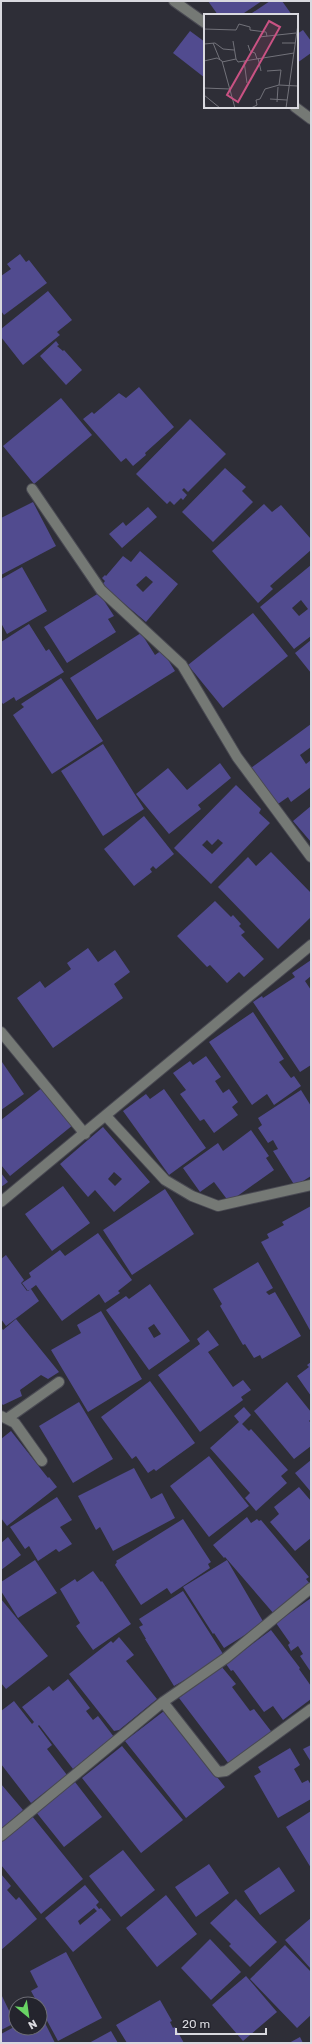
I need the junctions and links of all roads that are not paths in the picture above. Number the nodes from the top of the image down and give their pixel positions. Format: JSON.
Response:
{"nodes":[{"id":1,"x":174,"y":1,"type":"edge"},
{"id":2,"x":204,"y":22,"type":"edge"},
{"id":3,"x":296,"y":108,"type":"edge"},
{"id":4,"x":311,"y":119,"type":"edge"},
{"id":5,"x":32,"y":489,"type":"dead end"},
{"id":6,"x":311,"y":857,"type":"edge"},
{"id":7,"x":311,"y":945,"type":"edge"},
{"id":8,"x":1,"y":1032,"type":"edge"},
{"id":9,"x":106,"y":1116,"type":"junction"},
{"id":10,"x":85,"y":1134,"type":"junction"},
{"id":11,"x":311,"y":1185,"type":"edge"},
{"id":12,"x":1,"y":1202,"type":"edge"},
{"id":13,"x":59,"y":1382,"type":"dead end"},
{"id":14,"x":5,"y":1417,"type":"edge"},
{"id":15,"x":42,"y":1461,"type":"dead end"},
{"id":16,"x":311,"y":1588,"type":"edge"},
{"id":17,"x":163,"y":1702,"type":"junction"},
{"id":18,"x":311,"y":1709,"type":"edge"},
{"id":19,"x":1,"y":1836,"type":"edge"}],
"edges":[{"from":1,"to":2,"type":"street"},
{"from":3,"to":4,"type":"street"},
{"from":5,"to":6,"type":"street"},
{"from":7,"to":9,"type":"street"},
{"from":8,"to":10,"type":"street"},
{"from":9,"to":10,"type":"street"},
{"from":9,"to":11,"type":"street"},
{"from":10,"to":12,"type":"street"},
{"from":13,"to":14,"type":"street"},
{"from":14,"to":15,"type":"street"},
{"from":16,"to":17,"type":"street"},
{"from":17,"to":18,"type":"street"},
{"from":17,"to":19,"type":"street"}]}
